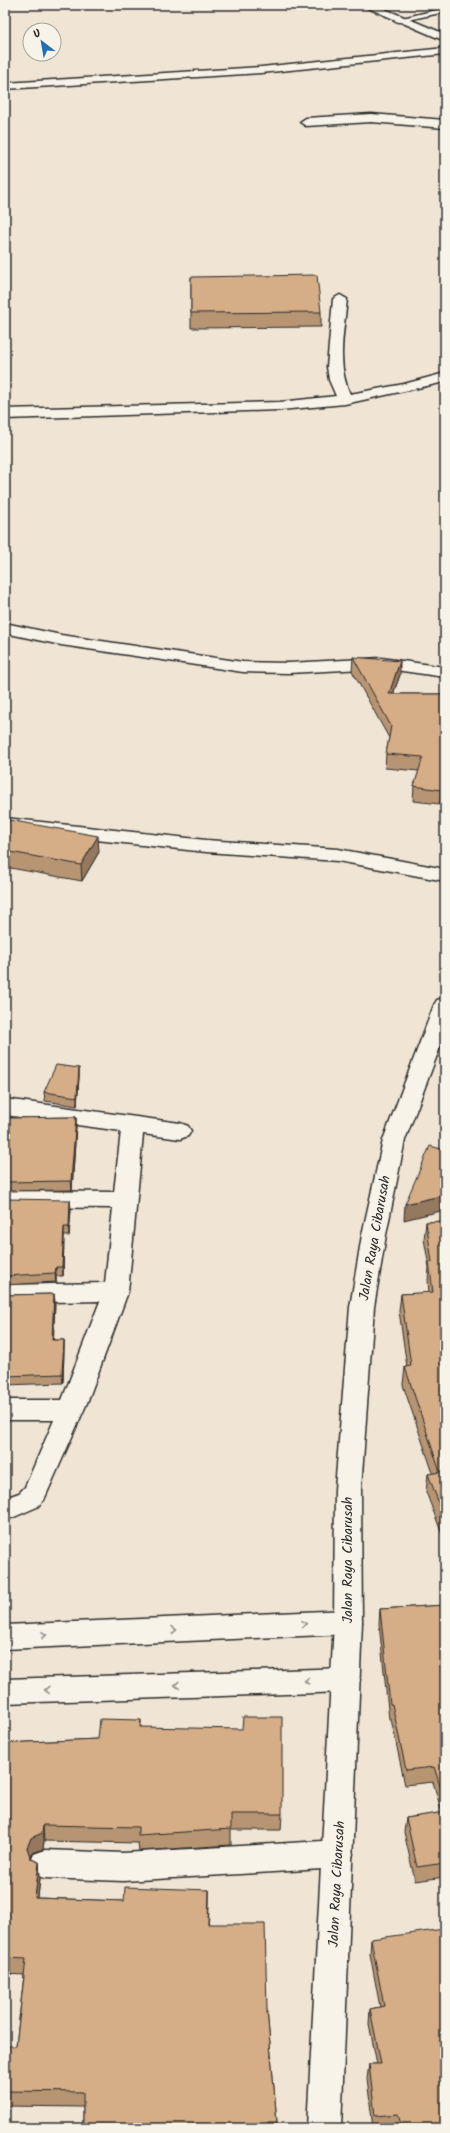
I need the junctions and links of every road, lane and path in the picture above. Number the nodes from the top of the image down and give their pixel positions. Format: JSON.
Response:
{"nodes":[{"id":1,"x":366,"y":5,"type":"edge"},
{"id":2,"x":445,"y":10,"type":"edge"},
{"id":3,"x":398,"y":20,"type":"junction"},
{"id":4,"x":444,"y":37,"type":"edge"},
{"id":5,"x":445,"y":51,"type":"edge"},
{"id":6,"x":5,"y":86,"type":"edge"},
{"id":7,"x":306,"y":122,"type":"dead end"},
{"id":8,"x":445,"y":124,"type":"edge"},
{"id":9,"x":340,"y":299,"type":"dead end"},
{"id":10,"x":445,"y":376,"type":"edge"},
{"id":11,"x":345,"y":400,"type":"junction"},
{"id":12,"x":5,"y":414,"type":"edge"},
{"id":13,"x":5,"y":628,"type":"edge"},
{"id":14,"x":445,"y":672,"type":"edge"},
{"id":15,"x":5,"y":824,"type":"edge"},
{"id":16,"x":445,"y":874,"type":"edge"},
{"id":17,"x":445,"y":1005,"type":"edge"},
{"id":18,"x":5,"y":1107,"type":"edge"},
{"id":19,"x":133,"y":1124,"type":"junction"},
{"id":20,"x":180,"y":1132,"type":"dead end"},
{"id":21,"x":5,"y":1199,"type":"edge"},
{"id":22,"x":125,"y":1200,"type":"junction"},
{"id":23,"x":116,"y":1292,"type":"junction"},
{"id":24,"x":5,"y":1294,"type":"edge"},
{"id":25,"x":5,"y":1410,"type":"edge"},
{"id":26,"x":71,"y":1410,"type":"junction"},
{"id":27,"x":5,"y":1510,"type":"edge"},
{"id":28,"x":348,"y":1622,"type":"junction"},
{"id":29,"x":5,"y":1637,"type":"edge"},
{"id":30,"x":346,"y":1680,"type":"junction"},
{"id":31,"x":5,"y":1691,"type":"edge"},
{"id":32,"x":338,"y":1854,"type":"junction"},
{"id":33,"x":44,"y":1864,"type":"dead end"},
{"id":34,"x":324,"y":2128,"type":"edge"}],
"edges":[{"from":1,"to":3,"type":"street"},
{"from":2,"to":3,"type":"lane"},
{"from":3,"to":4,"type":"street"},
{"from":5,"to":6,"type":"street"},
{"from":7,"to":8,"type":"street"},
{"from":9,"to":11,"type":"street"},
{"from":10,"to":11,"type":"street"},
{"from":11,"to":12,"type":"street"},
{"from":13,"to":14,"type":"street"},
{"from":15,"to":16,"type":"street"},
{"from":17,"to":28,"type":"street","name":"Jalan Raya Cibarusah"},
{"from":18,"to":19,"type":"street"},
{"from":19,"to":20,"type":"street"},
{"from":19,"to":22,"type":"street"},
{"from":21,"to":22,"type":"street"},
{"from":22,"to":23,"type":"street"},
{"from":23,"to":24,"type":"street"},
{"from":23,"to":26,"type":"street"},
{"from":25,"to":26,"type":"street"},
{"from":26,"to":27,"type":"street"},
{"from":29,"to":28,"type":"street","one_way":true},
{"from":28,"to":30,"type":"street","name":"Jalan Raya Cibarusah"},
{"from":30,"to":31,"type":"street","one_way":true},
{"from":30,"to":32,"type":"street","name":"Jalan Raya Cibarusah"},
{"from":32,"to":33,"type":"street"},
{"from":32,"to":34,"type":"street","name":"Jalan Raya Cibarusah"}]}
